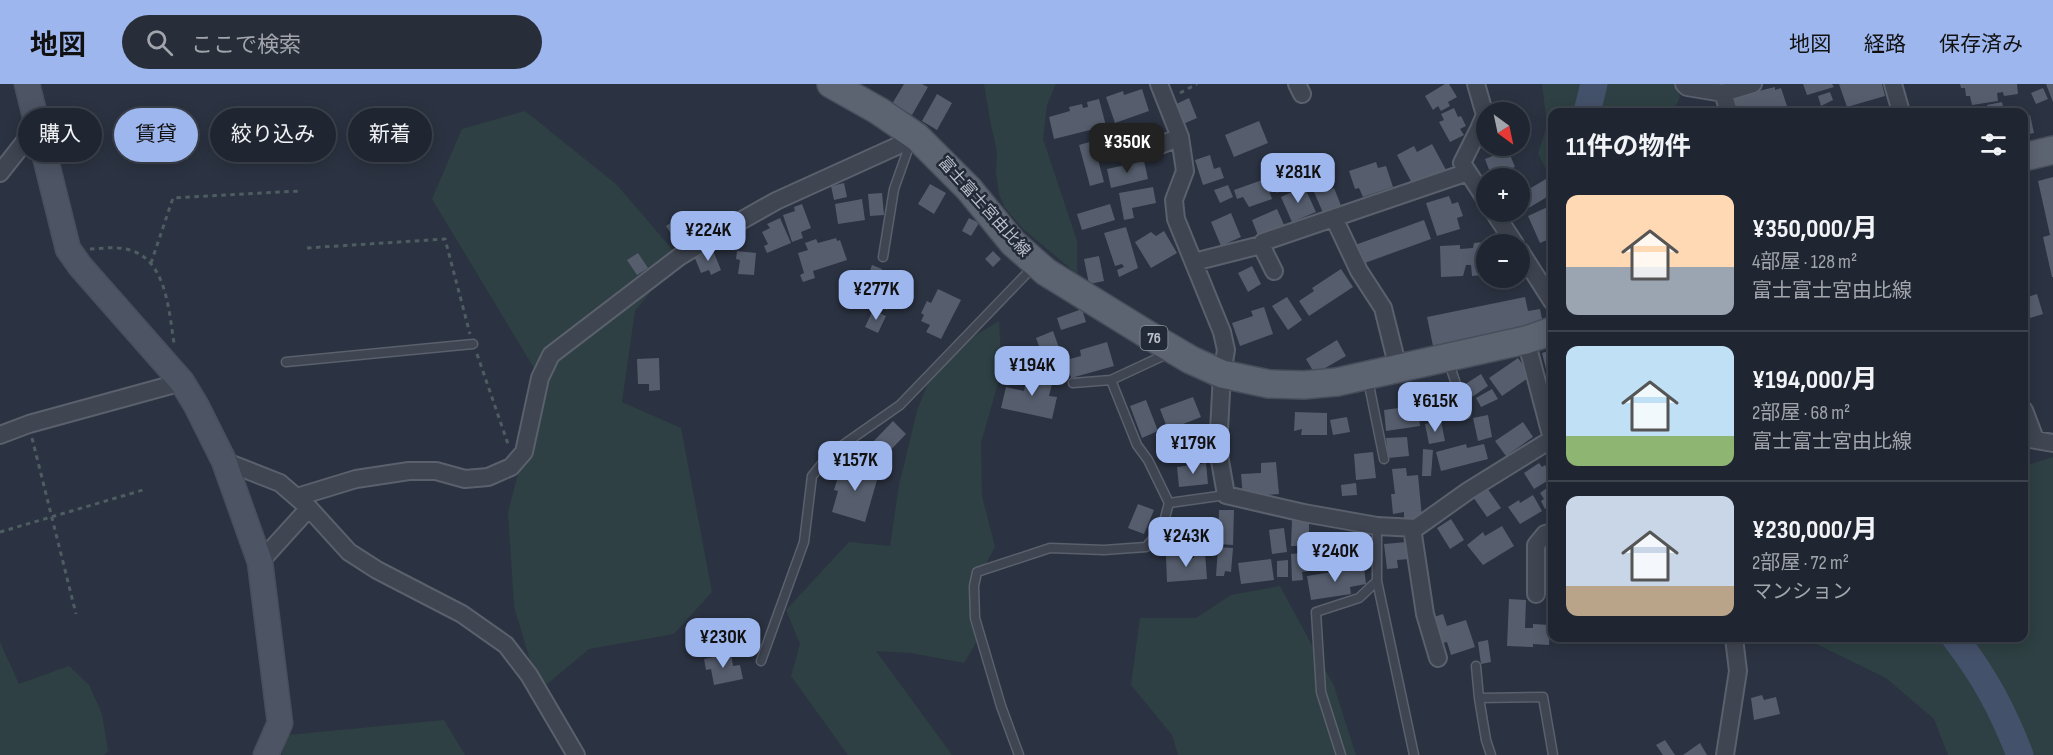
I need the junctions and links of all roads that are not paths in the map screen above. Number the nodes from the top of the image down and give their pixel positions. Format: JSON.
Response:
{"nodes":[{"id":1,"x":27,"y":84,"type":"edge"},
{"id":2,"x":831,"y":84,"type":"edge"},
{"id":3,"x":1159,"y":84,"type":"edge"},
{"id":4,"x":1476,"y":84,"type":"edge"},
{"id":5,"x":1684,"y":84,"type":"edge"},
{"id":6,"x":1753,"y":84,"type":"edge"},
{"id":7,"x":1893,"y":84,"type":"edge"},
{"id":8,"x":1723,"y":93,"type":"junction"},
{"id":9,"x":33,"y":108,"type":"edge"},
{"id":10,"x":1728,"y":108,"type":"edge"},
{"id":11,"x":1900,"y":108,"type":"edge"},
{"id":12,"x":1180,"y":137,"type":"junction"},
{"id":13,"x":914,"y":138,"type":"junction"},
{"id":14,"x":1148,"y":150,"type":"dead end"},
{"id":15,"x":2053,"y":150,"type":"edge"},
{"id":16,"x":18,"y":151,"type":"edge"},
{"id":17,"x":2028,"y":155,"type":"edge"},
{"id":18,"x":47,"y":162,"type":"edge"},
{"id":19,"x":1468,"y":172,"type":"junction"},
{"id":20,"x":0,"y":173,"type":"edge"},
{"id":21,"x":1476,"y":184,"type":"edge"},
{"id":22,"x":1334,"y":218,"type":"junction"},
{"id":23,"x":1262,"y":246,"type":"junction"},
{"id":24,"x":883,"y":257,"type":"dead end"},
{"id":25,"x":1194,"y":262,"type":"junction"},
{"id":26,"x":1036,"y":264,"type":"junction"},
{"id":27,"x":1530,"y":267,"type":"edge"},
{"id":28,"x":1274,"y":271,"type":"dead end"},
{"id":29,"x":1548,"y":295,"type":"edge"},
{"id":30,"x":1548,"y":332,"type":"edge"},
{"id":31,"x":1526,"y":340,"type":"junction"},
{"id":32,"x":473,"y":344,"type":"road end"},
{"id":33,"x":1174,"y":350,"type":"junction"},
{"id":34,"x":1448,"y":357,"type":"junction"},
{"id":35,"x":286,"y":362,"type":"dead end"},
{"id":36,"x":1398,"y":368,"type":"junction"},
{"id":37,"x":1222,"y":374,"type":"junction"},
{"id":38,"x":176,"y":375,"type":"junction"},
{"id":39,"x":1367,"y":375,"type":"junction"},
{"id":40,"x":1111,"y":380,"type":"junction"},
{"id":41,"x":1073,"y":383,"type":"dead end"},
{"id":42,"x":1466,"y":414,"type":"dead end"},
{"id":43,"x":1548,"y":424,"type":"edge"},
{"id":44,"x":0,"y":435,"type":"edge"},
{"id":45,"x":2029,"y":439,"type":"edge"},
{"id":46,"x":1548,"y":441,"type":"edge"},
{"id":47,"x":2053,"y":443,"type":"edge"},
{"id":48,"x":1384,"y":459,"type":"dead end"},
{"id":49,"x":224,"y":461,"type":"junction"},
{"id":50,"x":1226,"y":495,"type":"junction"},
{"id":51,"x":303,"y":503,"type":"junction"},
{"id":52,"x":1169,"y":503,"type":"junction"},
{"id":53,"x":1377,"y":526,"type":"junction"},
{"id":54,"x":1412,"y":528,"type":"junction"},
{"id":55,"x":1548,"y":533,"type":"edge"},
{"id":56,"x":260,"y":562,"type":"junction"},
{"id":57,"x":1377,"y":582,"type":"junction"},
{"id":58,"x":1536,"y":594,"type":"dead end"},
{"id":59,"x":1734,"y":642,"type":"edge"},
{"id":60,"x":1438,"y":658,"type":"dead end"},
{"id":61,"x":761,"y":661,"type":"dead end"},
{"id":62,"x":1476,"y":666,"type":"dead end"},
{"id":63,"x":1479,"y":698,"type":"junction"},
{"id":64,"x":266,"y":755,"type":"edge"},
{"id":65,"x":576,"y":755,"type":"edge"},
{"id":66,"x":1019,"y":755,"type":"edge"},
{"id":67,"x":1341,"y":755,"type":"edge"},
{"id":68,"x":1414,"y":755,"type":"edge"},
{"id":69,"x":1491,"y":755,"type":"edge"},
{"id":70,"x":1552,"y":755,"type":"edge"},
{"id":71,"x":1725,"y":755,"type":"edge"}],
"edges":[{"from":1,"to":9,"type":"street"},
{"from":2,"to":13,"type":"main road","name":"富士富士宮由比線","number":"76"},
{"from":3,"to":12,"type":"street"},
{"from":4,"to":19,"type":"street"},
{"from":5,"to":8,"type":"street"},
{"from":6,"to":8,"type":"street"},
{"from":7,"to":11,"type":"street"},
{"from":8,"to":10,"type":"street"},
{"from":12,"to":14,"type":"street"},
{"from":12,"to":25,"type":"street"},
{"from":13,"to":24,"type":"lane"},
{"from":13,"to":26,"type":"main road","name":"富士富士宮由比線","number":"76"},
{"from":13,"to":51,"type":"street"},
{"from":15,"to":17,"type":"main road"},
{"from":16,"to":20,"type":"street"},
{"from":18,"to":38,"type":"street"},
{"from":19,"to":21,"type":"street"},
{"from":19,"to":22,"type":"street"},
{"from":22,"to":23,"type":"street"},
{"from":22,"to":36,"type":"street"},
{"from":23,"to":25,"type":"street"},
{"from":23,"to":28,"type":"street"},
{"from":25,"to":37,"type":"street"},
{"from":26,"to":33,"type":"main road","name":"富士富士宮由比線","number":"76"},
{"from":26,"to":61,"type":"lane"},
{"from":27,"to":29,"type":"street"},
{"from":30,"to":31,"type":"main road","name":"富士富士宮由比線","number":"76"},
{"from":31,"to":34,"type":"main road","name":"富士富士宮由比線","number":"76"},
{"from":31,"to":43,"type":"street"},
{"from":32,"to":35,"type":"lane"},
{"from":33,"to":37,"type":"main road","name":"富士富士宮由比線","number":"76"},
{"from":33,"to":40,"type":"lane"},
{"from":34,"to":36,"type":"main road","name":"富士富士宮由比線","number":"76"},
{"from":34,"to":42,"type":"lane"},
{"from":36,"to":39,"type":"main road","name":"富士富士宮由比線","number":"76"},
{"from":37,"to":39,"type":"main road","name":"富士富士宮由比線","number":"76"},
{"from":37,"to":50,"type":"street"},
{"from":38,"to":44,"type":"street"},
{"from":38,"to":49,"type":"street"},
{"from":39,"to":48,"type":"lane"},
{"from":40,"to":41,"type":"lane"},
{"from":40,"to":52,"type":"lane"},
{"from":45,"to":47,"type":"street"},
{"from":46,"to":54,"type":"street"},
{"from":49,"to":51,"type":"street"},
{"from":49,"to":56,"type":"street"},
{"from":50,"to":52,"type":"lane"},
{"from":50,"to":53,"type":"street"},
{"from":51,"to":56,"type":"street"},
{"from":51,"to":65,"type":"street"},
{"from":52,"to":66,"type":"lane"},
{"from":53,"to":54,"type":"street"},
{"from":53,"to":57,"type":"lane"},
{"from":54,"to":60,"type":"street"},
{"from":55,"to":58,"type":"street"},
{"from":56,"to":64,"type":"street"},
{"from":57,"to":67,"type":"lane"},
{"from":57,"to":68,"type":"lane"},
{"from":59,"to":71,"type":"street"},
{"from":62,"to":63,"type":"lane"},
{"from":63,"to":69,"type":"lane"},
{"from":63,"to":70,"type":"lane"}]}
